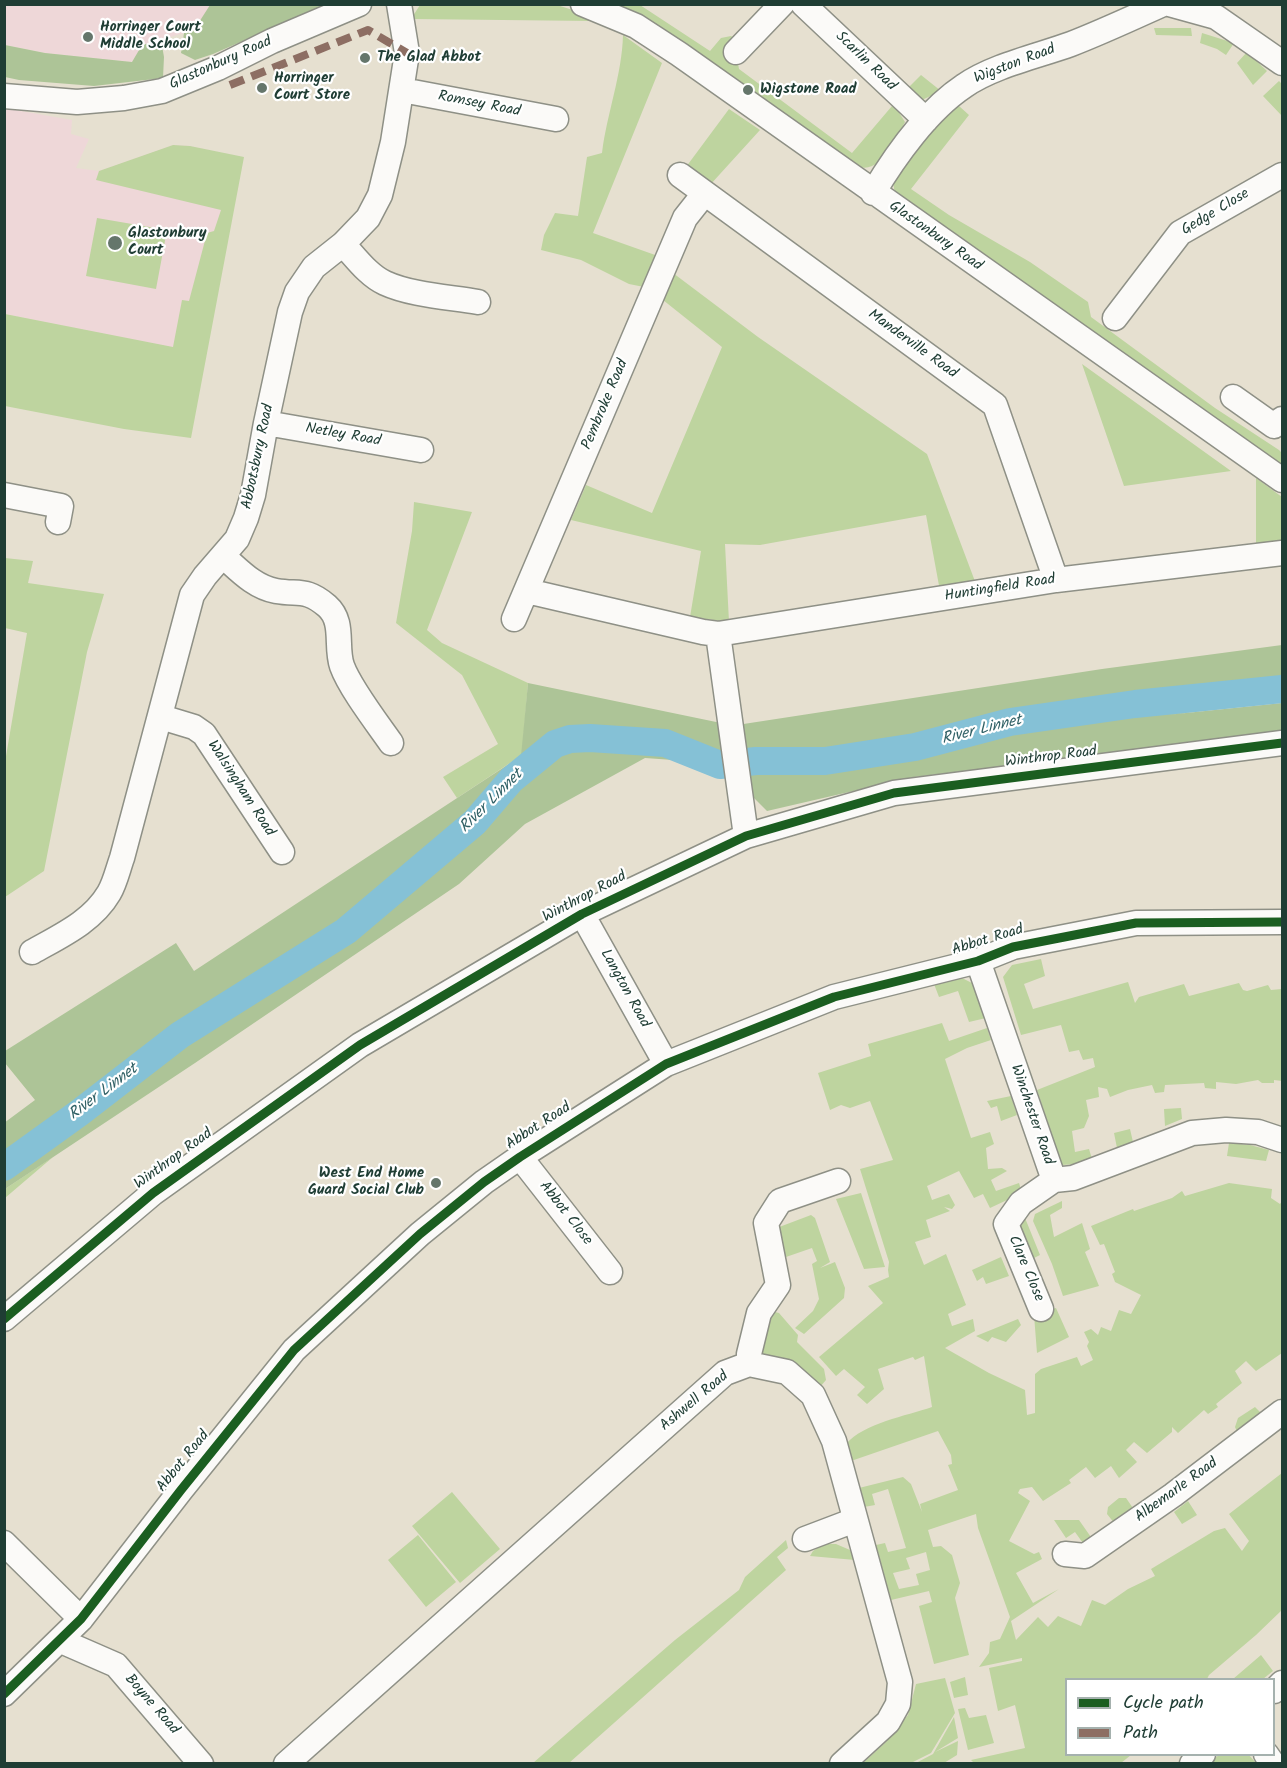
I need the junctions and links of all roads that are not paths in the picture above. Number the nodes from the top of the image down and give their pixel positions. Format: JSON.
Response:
{"nodes":[{"id":1,"x":359,"y":4,"type":"edge"},
{"id":2,"x":399,"y":4,"type":"edge"},
{"id":3,"x":583,"y":4,"type":"edge"},
{"id":4,"x":782,"y":4,"type":"edge"},
{"id":5,"x":1163,"y":4,"type":"edge"},
{"id":6,"x":1169,"y":4,"type":"edge"},
{"id":7,"x":814,"y":8,"type":"edge"},
{"id":8,"x":737,"y":44,"type":"dead end"},
{"id":9,"x":1282,"y":63,"type":"edge"},
{"id":10,"x":402,"y":90,"type":"junction"},
{"id":11,"x":4,"y":96,"type":"edge"},
{"id":12,"x":556,"y":119,"type":"dead end"},
{"id":13,"x":926,"y":120,"type":"junction"},
{"id":14,"x":680,"y":175,"type":"dead end"},
{"id":15,"x":1282,"y":175,"type":"edge"},
{"id":16,"x":873,"y":193,"type":"junction"},
{"id":17,"x":704,"y":194,"type":"junction"},
{"id":18,"x":343,"y":244,"type":"junction"},
{"id":19,"x":478,"y":302,"type":"dead end"},
{"id":20,"x":1115,"y":318,"type":"dead end"},
{"id":21,"x":1233,"y":397,"type":"dead end"},
{"id":22,"x":1282,"y":419,"type":"edge"},
{"id":23,"x":266,"y":423,"type":"junction"},
{"id":24,"x":421,"y":450,"type":"dead end"},
{"id":25,"x":1282,"y":480,"type":"edge"},
{"id":26,"x":4,"y":495,"type":"edge"},
{"id":27,"x":58,"y":522,"type":"dead end"},
{"id":28,"x":1282,"y":553,"type":"edge"},
{"id":29,"x":223,"y":556,"type":"junction"},
{"id":30,"x":1056,"y":580,"type":"junction"},
{"id":31,"x":527,"y":591,"type":"junction"},
{"id":32,"x":514,"y":619,"type":"dead end"},
{"id":33,"x":718,"y":634,"type":"junction"},
{"id":34,"x":161,"y":717,"type":"junction"},
{"id":35,"x":391,"y":743,"type":"dead end"},
{"id":36,"x":1282,"y":743,"type":"edge"},
{"id":37,"x":746,"y":836,"type":"junction"},
{"id":38,"x":282,"y":852,"type":"dead end"},
{"id":39,"x":582,"y":914,"type":"junction"},
{"id":40,"x":1282,"y":922,"type":"edge"},
{"id":41,"x":32,"y":952,"type":"dead end"},
{"id":42,"x":978,"y":961,"type":"junction"},
{"id":43,"x":666,"y":1064,"type":"junction"},
{"id":44,"x":1282,"y":1140,"type":"edge"},
{"id":45,"x":520,"y":1157,"type":"junction"},
{"id":46,"x":1053,"y":1180,"type":"junction"},
{"id":47,"x":838,"y":1181,"type":"dead end"},
{"id":48,"x":610,"y":1272,"type":"dead end"},
{"id":49,"x":1041,"y":1309,"type":"dead end"},
{"id":50,"x":4,"y":1319,"type":"edge"},
{"id":51,"x":749,"y":1364,"type":"junction"},
{"id":52,"x":1282,"y":1412,"type":"edge"},
{"id":53,"x":855,"y":1520,"type":"junction"},
{"id":54,"x":805,"y":1539,"type":"dead end"},
{"id":55,"x":4,"y":1543,"type":"edge"},
{"id":56,"x":1065,"y":1554,"type":"dead end"},
{"id":57,"x":81,"y":1619,"type":"junction"},
{"id":58,"x":61,"y":1641,"type":"junction"},
{"id":59,"x":4,"y":1694,"type":"edge"},
{"id":60,"x":201,"y":1764,"type":"edge"},
{"id":61,"x":286,"y":1764,"type":"edge"},
{"id":62,"x":842,"y":1764,"type":"edge"}],
"edges":[{"from":1,"to":11,"type":"street","name":"Glastonbury Road"},
{"from":2,"to":10,"type":"street","name":"Abbotsbury Road"},
{"from":3,"to":16,"type":"street","name":"Glastonbury Road"},
{"from":4,"to":8,"type":"street"},
{"from":5,"to":13,"type":"street","name":"Wigston Road"},
{"from":6,"to":9,"type":"street"},
{"from":7,"to":13,"type":"street","name":"Scarlin Road"},
{"from":10,"to":12,"type":"street","name":"Romsey Road"},
{"from":10,"to":18,"type":"street","name":"Abbotsbury Road"},
{"from":13,"to":16,"type":"street","name":"Wigston Road"},
{"from":14,"to":17,"type":"street","name":"Manderville Road"},
{"from":15,"to":20,"type":"street","name":"Gedge Close"},
{"from":16,"to":25,"type":"street","name":"Glastonbury Road"},
{"from":17,"to":30,"type":"street","name":"Manderville Road"},
{"from":17,"to":31,"type":"street","name":"Pembroke Road"},
{"from":18,"to":19,"type":"street"},
{"from":18,"to":23,"type":"street","name":"Abbotsbury Road"},
{"from":21,"to":22,"type":"street"},
{"from":23,"to":24,"type":"street","name":"Netley Road"},
{"from":23,"to":29,"type":"street","name":"Abbotsbury Road"},
{"from":26,"to":27,"type":"street"},
{"from":28,"to":30,"type":"street","name":"Huntingfield Road"},
{"from":29,"to":34,"type":"street","name":"Abbotsbury Road"},
{"from":29,"to":35,"type":"street"},
{"from":30,"to":33,"type":"street","name":"Huntingfield Road"},
{"from":31,"to":32,"type":"street","name":"Pembroke Road"},
{"from":31,"to":33,"type":"street","name":"Huntingfield Road"},
{"from":33,"to":37,"type":"street"},
{"from":34,"to":38,"type":"street","name":"Walsingham Road"},
{"from":34,"to":41,"type":"street","name":"Abbotsbury Road"},
{"from":36,"to":37,"type":"street","name":"Winthrop Road"},
{"from":37,"to":39,"type":"street","name":"Winthrop Road"},
{"from":39,"to":43,"type":"street","name":"Langton Road"},
{"from":39,"to":50,"type":"street","name":"Winthrop Road"},
{"from":40,"to":42,"type":"street","name":"Abbot Road"},
{"from":42,"to":43,"type":"street","name":"Abbot Road"},
{"from":42,"to":46,"type":"street","name":"Winchester Road"},
{"from":43,"to":45,"type":"street","name":"Abbot Road"},
{"from":44,"to":46,"type":"street","name":"Winchester Road"},
{"from":45,"to":48,"type":"street","name":"Abbot Close"},
{"from":45,"to":57,"type":"street","name":"Abbot Road"},
{"from":46,"to":49,"type":"street","name":"Clare Close"},
{"from":47,"to":51,"type":"street"},
{"from":51,"to":53,"type":"street"},
{"from":51,"to":61,"type":"street","name":"Ashwell Road"},
{"from":52,"to":56,"type":"street","name":"Albemarle Road"},
{"from":53,"to":54,"type":"street"},
{"from":53,"to":62,"type":"street"},
{"from":55,"to":57,"type":"street"},
{"from":57,"to":58,"type":"street","name":"Abbot Road"},
{"from":58,"to":59,"type":"street","name":"Abbot Road"},
{"from":58,"to":60,"type":"street","name":"Boyne Road"}]}
